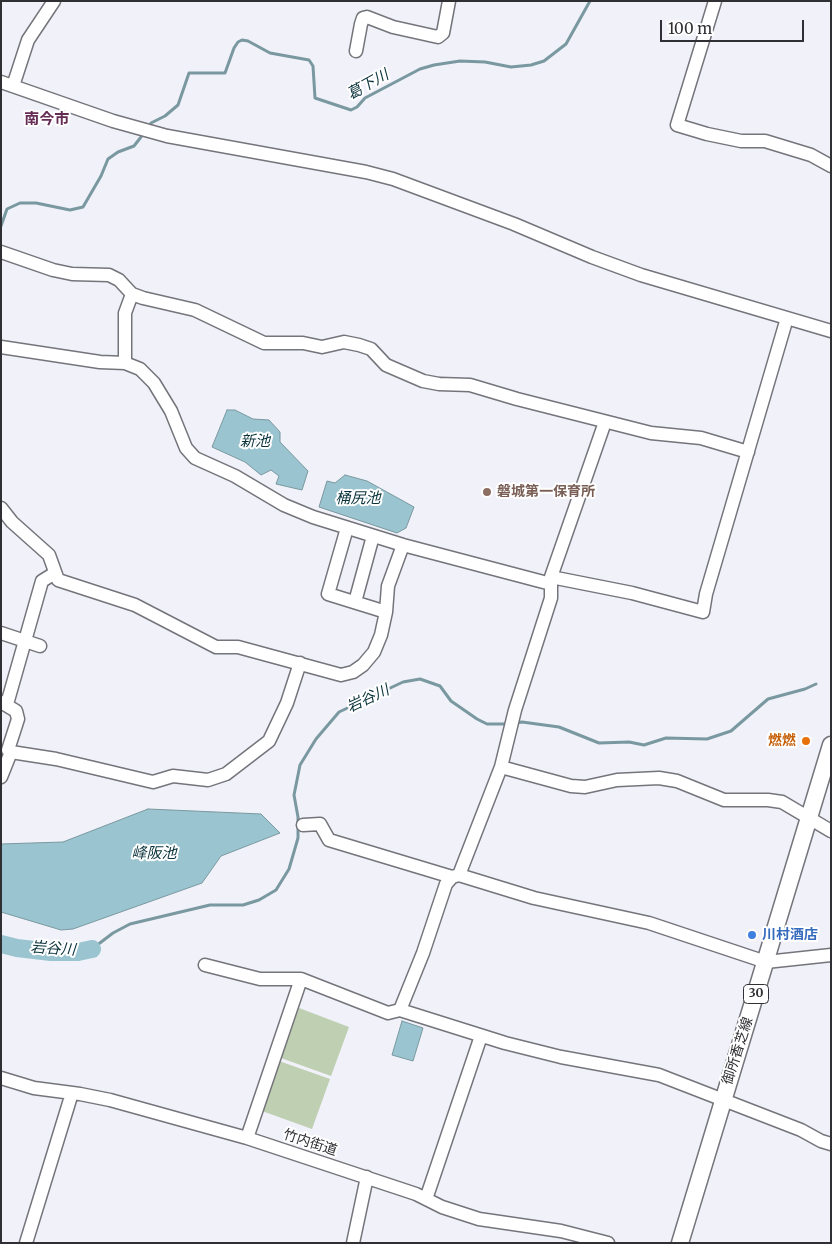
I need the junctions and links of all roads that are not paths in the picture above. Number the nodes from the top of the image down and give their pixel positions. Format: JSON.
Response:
{"nodes":[{"id":1,"x":54,"y":1,"type":"edge"},
{"id":2,"x":449,"y":1,"type":"edge"},
{"id":3,"x":715,"y":1,"type":"edge"},
{"id":4,"x":356,"y":51,"type":"dead end"},
{"id":5,"x":7,"y":84,"type":"edge"},
{"id":6,"x":831,"y":166,"type":"edge"},
{"id":7,"x":1,"y":252,"type":"edge"},
{"id":8,"x":132,"y":294,"type":"junction"},
{"id":9,"x":788,"y":318,"type":"junction"},
{"id":10,"x":831,"y":331,"type":"edge"},
{"id":11,"x":1,"y":348,"type":"edge"},
{"id":12,"x":125,"y":363,"type":"junction"},
{"id":13,"x":604,"y":422,"type":"junction"},
{"id":14,"x":748,"y":452,"type":"junction"},
{"id":15,"x":1,"y":508,"type":"edge"},
{"id":16,"x":346,"y":528,"type":"junction"},
{"id":17,"x":373,"y":536,"type":"junction"},
{"id":18,"x":403,"y":545,"type":"junction"},
{"id":19,"x":55,"y":573,"type":"junction"},
{"id":20,"x":551,"y":580,"type":"junction"},
{"id":21,"x":354,"y":602,"type":"junction"},
{"id":22,"x":386,"y":612,"type":"junction"},
{"id":23,"x":1,"y":634,"type":"edge"},
{"id":24,"x":25,"y":641,"type":"junction"},
{"id":25,"x":40,"y":646,"type":"dead end"},
{"id":26,"x":300,"y":662,"type":"junction"},
{"id":27,"x":4,"y":703,"type":"edge"},
{"id":28,"x":831,"y":745,"type":"edge"},
{"id":29,"x":7,"y":749,"type":"edge"},
{"id":30,"x":501,"y":767,"type":"junction"},
{"id":31,"x":1,"y":778,"type":"edge"},
{"id":32,"x":810,"y":817,"type":"junction"},
{"id":33,"x":303,"y":825,"type":"dead end"},
{"id":34,"x":831,"y":831,"type":"edge"},
{"id":35,"x":456,"y":876,"type":"junction"},
{"id":36,"x":831,"y":955,"type":"edge"},
{"id":37,"x":766,"y":962,"type":"junction"},
{"id":38,"x":205,"y":965,"type":"dead end"},
{"id":39,"x":301,"y":979,"type":"junction"},
{"id":40,"x":400,"y":1010,"type":"junction"},
{"id":41,"x":481,"y":1036,"type":"junction"},
{"id":42,"x":1,"y":1078,"type":"edge"},
{"id":43,"x":72,"y":1093,"type":"junction"},
{"id":44,"x":722,"y":1100,"type":"junction"},
{"id":45,"x":247,"y":1138,"type":"junction"},
{"id":46,"x":831,"y":1144,"type":"edge"},
{"id":47,"x":367,"y":1177,"type":"junction"},
{"id":48,"x":426,"y":1199,"type":"junction"},
{"id":49,"x":26,"y":1243,"type":"edge"},
{"id":50,"x":353,"y":1243,"type":"edge"},
{"id":51,"x":608,"y":1243,"type":"edge"},
{"id":52,"x":680,"y":1243,"type":"edge"}],
"edges":[{"from":1,"to":5,"type":"street"},
{"from":2,"to":4,"type":"street"},
{"from":3,"to":6,"type":"street"},
{"from":5,"to":9,"type":"street"},
{"from":7,"to":8,"type":"street"},
{"from":8,"to":12,"type":"street"},
{"from":8,"to":13,"type":"street"},
{"from":9,"to":10,"type":"street"},
{"from":9,"to":14,"type":"street"},
{"from":11,"to":12,"type":"street"},
{"from":12,"to":16,"type":"street"},
{"from":13,"to":14,"type":"street"},
{"from":13,"to":20,"type":"street"},
{"from":14,"to":20,"type":"street"},
{"from":15,"to":19,"type":"street"},
{"from":16,"to":17,"type":"street"},
{"from":16,"to":21,"type":"street"},
{"from":17,"to":18,"type":"street"},
{"from":17,"to":21,"type":"street"},
{"from":18,"to":20,"type":"street"},
{"from":18,"to":22,"type":"street"},
{"from":19,"to":24,"type":"street"},
{"from":19,"to":26,"type":"street"},
{"from":20,"to":30,"type":"street"},
{"from":21,"to":22,"type":"street"},
{"from":22,"to":26,"type":"street"},
{"from":23,"to":24,"type":"street"},
{"from":24,"to":25,"type":"street"},
{"from":24,"to":27,"type":"street"},
{"from":26,"to":29,"type":"street"},
{"from":27,"to":29,"type":"street"},
{"from":28,"to":32,"type":"main road","name":"御所香芝線","number":"30"},
{"from":29,"to":31,"type":"street"},
{"from":30,"to":32,"type":"street"},
{"from":30,"to":35,"type":"street"},
{"from":32,"to":34,"type":"street"},
{"from":32,"to":37,"type":"main road","name":"御所香芝線","number":"30"},
{"from":33,"to":35,"type":"street"},
{"from":35,"to":37,"type":"street"},
{"from":35,"to":40,"type":"street"},
{"from":36,"to":37,"type":"street"},
{"from":37,"to":44,"type":"main road","name":"御所香芝線","number":"30"},
{"from":38,"to":39,"type":"street"},
{"from":39,"to":40,"type":"street"},
{"from":39,"to":45,"type":"street"},
{"from":40,"to":41,"type":"street"},
{"from":41,"to":44,"type":"street"},
{"from":41,"to":48,"type":"street"},
{"from":42,"to":43,"type":"street","name":"竹内街道"},
{"from":43,"to":45,"type":"street","name":"竹内街道"},
{"from":43,"to":49,"type":"street"},
{"from":44,"to":46,"type":"street"},
{"from":44,"to":52,"type":"main road","name":"御所香芝線","number":"30"},
{"from":45,"to":47,"type":"street","name":"竹内街道"},
{"from":47,"to":48,"type":"street","name":"竹内街道"},
{"from":47,"to":50,"type":"street"},
{"from":48,"to":51,"type":"street","name":"竹内街道"}]}
